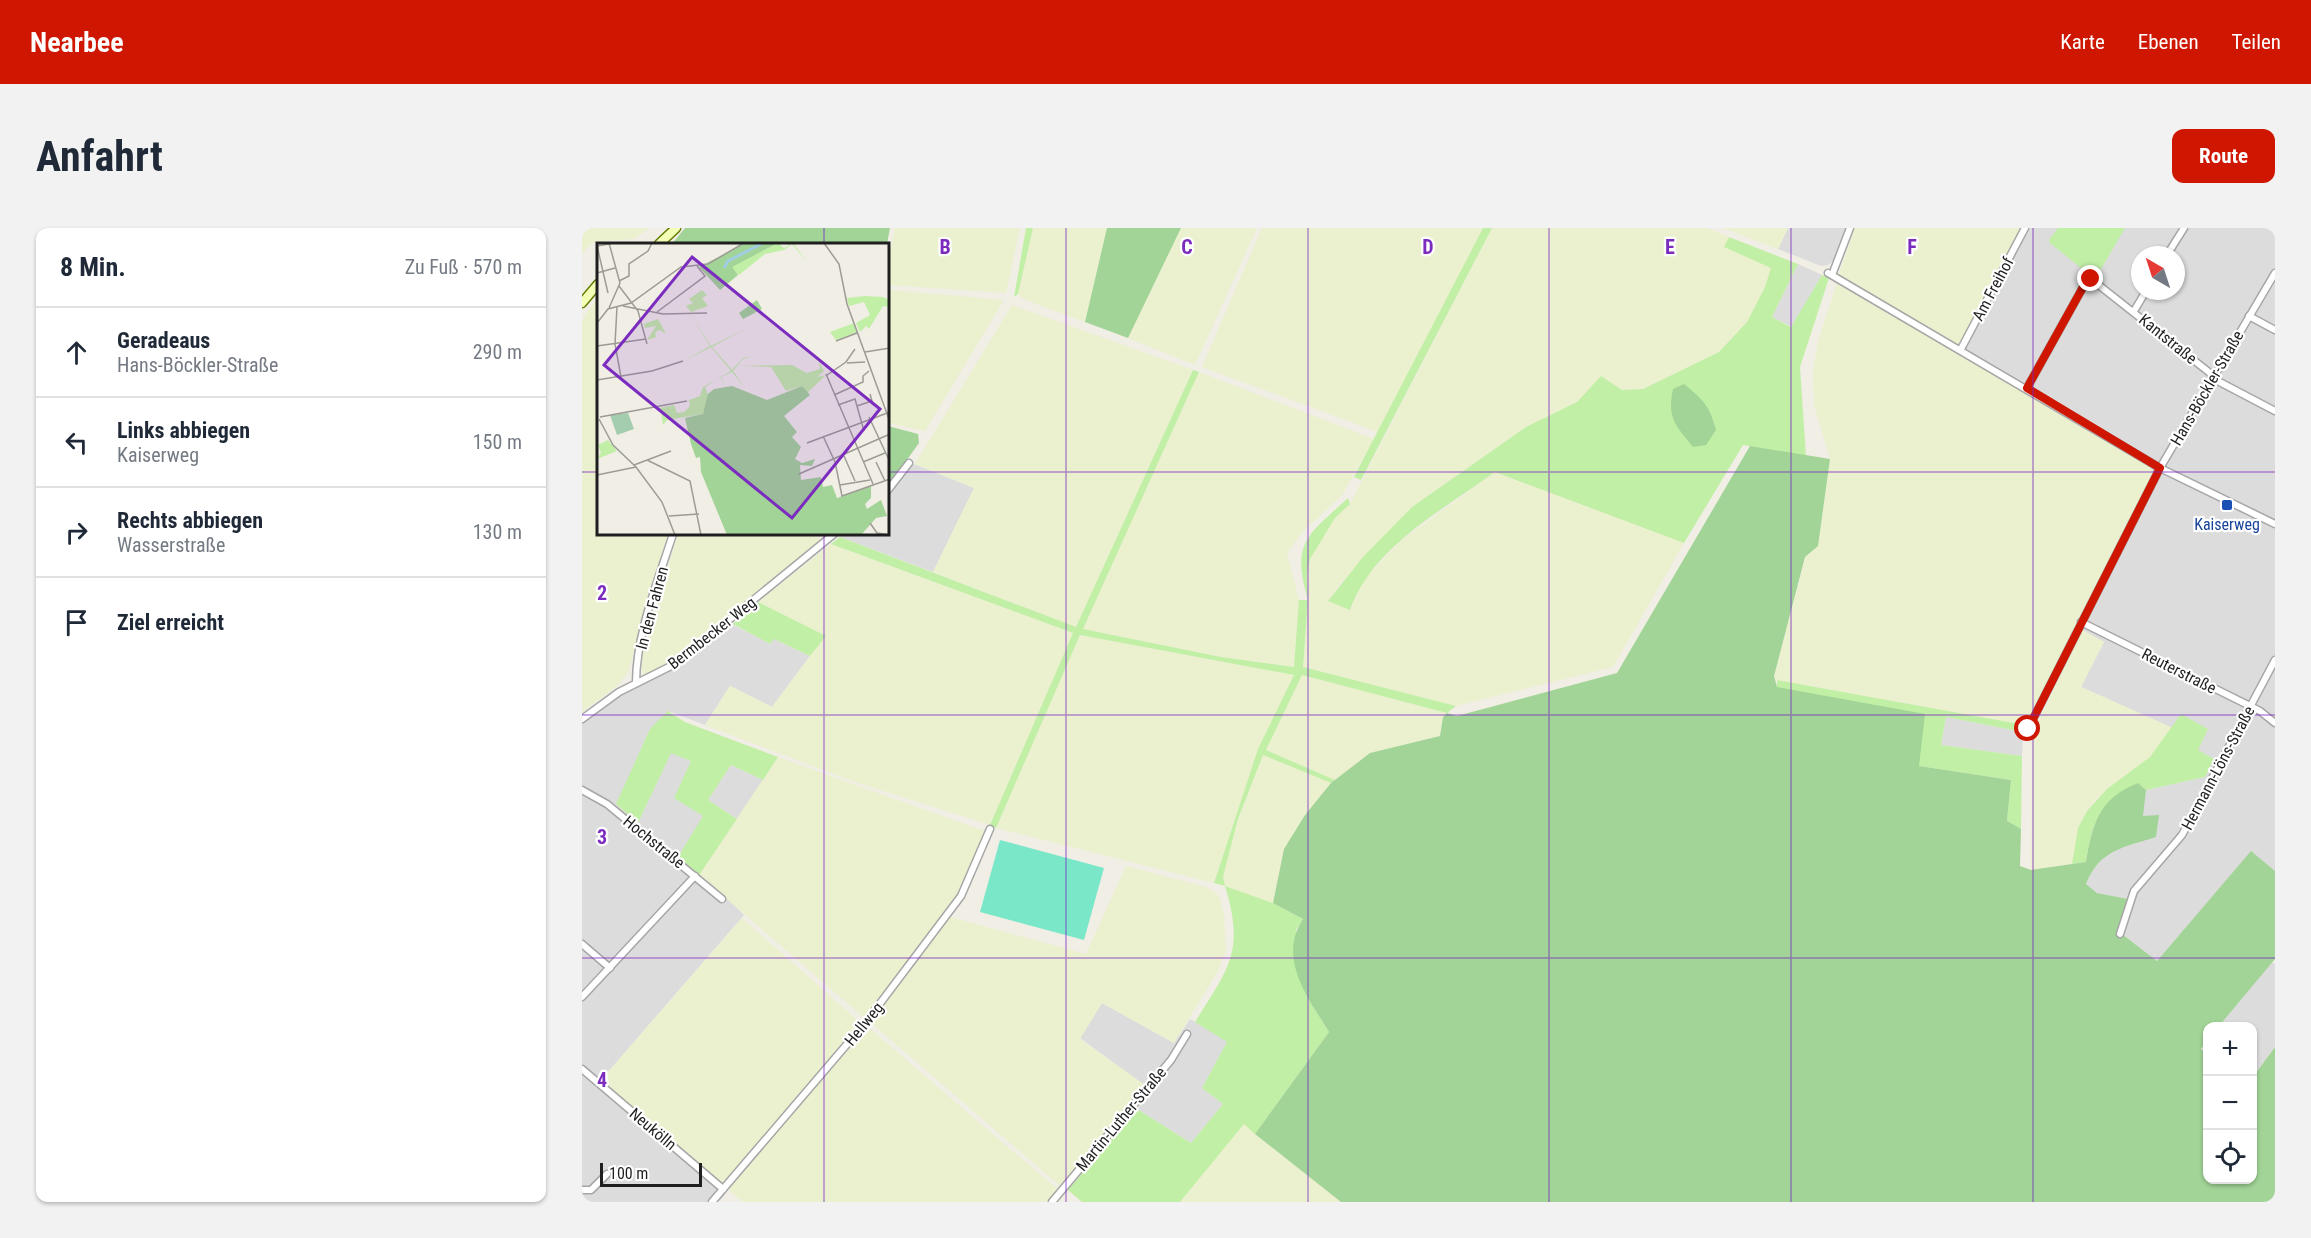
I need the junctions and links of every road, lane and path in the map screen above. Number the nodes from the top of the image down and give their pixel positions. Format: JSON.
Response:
{"nodes":[{"id":1,"x":676,"y":228,"type":"edge"},
{"id":2,"x":1850,"y":228,"type":"edge"},
{"id":3,"x":2025,"y":228,"type":"edge"},
{"id":4,"x":2184,"y":228,"type":"edge"},
{"id":5,"x":660,"y":243,"type":"edge"},
{"id":6,"x":2173,"y":246,"type":"edge"},
{"id":7,"x":2275,"y":273,"type":"edge"},
{"id":8,"x":597,"y":285,"type":"edge"},
{"id":9,"x":2141,"y":300,"type":"edge"},
{"id":10,"x":582,"y":303,"type":"edge"},
{"id":11,"x":2134,"y":311,"type":"junction"},
{"id":12,"x":2249,"y":316,"type":"junction"},
{"id":13,"x":2275,"y":330,"type":"edge"},
{"id":14,"x":1961,"y":349,"type":"junction"},
{"id":15,"x":2212,"y":378,"type":"junction"},
{"id":16,"x":2027,"y":388,"type":"junction"},
{"id":17,"x":2275,"y":411,"type":"edge"},
{"id":18,"x":909,"y":463,"type":"dead end"},
{"id":19,"x":2160,"y":468,"type":"junction"},
{"id":20,"x":890,"y":487,"type":"edge"},
{"id":21,"x":2275,"y":524,"type":"edge"},
{"id":22,"x":672,"y":536,"type":"edge"},
{"id":23,"x":832,"y":536,"type":"edge"},
{"id":24,"x":2081,"y":622,"type":"junction"},
{"id":25,"x":2275,"y":660,"type":"edge"},
{"id":26,"x":636,"y":683,"type":"junction"},
{"id":27,"x":2251,"y":707,"type":"junction"},
{"id":28,"x":582,"y":719,"type":"edge"},
{"id":29,"x":2275,"y":723,"type":"edge"},
{"id":30,"x":2028,"y":729,"type":"dead end"},
{"id":31,"x":582,"y":790,"type":"edge"},
{"id":32,"x":990,"y":829,"type":"dead end"},
{"id":33,"x":695,"y":876,"type":"junction"},
{"id":34,"x":722,"y":899,"type":"dead end"},
{"id":35,"x":2120,"y":934,"type":"dead end"},
{"id":36,"x":582,"y":944,"type":"edge"},
{"id":37,"x":610,"y":968,"type":"junction"},
{"id":38,"x":582,"y":997,"type":"edge"},
{"id":39,"x":1187,"y":1034,"type":"dead end"},
{"id":40,"x":582,"y":1069,"type":"edge"},
{"id":41,"x":607,"y":1174,"type":"dead end"},
{"id":42,"x":723,"y":1189,"type":"junction"},
{"id":43,"x":582,"y":1190,"type":"edge"},
{"id":44,"x":712,"y":1202,"type":"edge"},
{"id":45,"x":1052,"y":1202,"type":"edge"}],
"edges":[{"from":1,"to":5,"type":"main road"},
{"from":2,"to":14,"type":"street"},
{"from":3,"to":14,"type":"street","name":"Am Freihof"},
{"from":4,"to":6,"type":"street"},
{"from":7,"to":12,"type":"street","name":"Hans-Böckler-Straße"},
{"from":8,"to":10,"type":"main road"},
{"from":9,"to":11,"type":"street"},
{"from":11,"to":15,"type":"street","name":"Kantstraße"},
{"from":11,"to":16,"type":"street","name":"Kantstraße"},
{"from":12,"to":13,"type":"street"},
{"from":12,"to":15,"type":"street","name":"Hans-Böckler-Straße"},
{"from":14,"to":16,"type":"street"},
{"from":15,"to":17,"type":"street","name":"Kantstraße"},
{"from":15,"to":19,"type":"street","name":"Hans-Böckler-Straße"},
{"from":16,"to":19,"type":"street"},
{"from":18,"to":20,"type":"street"},
{"from":19,"to":21,"type":"street"},
{"from":19,"to":24,"type":"street","name":"Hans-Böckler-Straße"},
{"from":22,"to":26,"type":"street","name":"In den Fahren"},
{"from":23,"to":26,"type":"street","name":"Bermbecker Weg"},
{"from":24,"to":27,"type":"street","name":"Reuterstraße"},
{"from":24,"to":30,"type":"street","name":"Hans-Böckler-Straße"},
{"from":25,"to":27,"type":"street","name":"Hermann-Löns-Straße"},
{"from":26,"to":28,"type":"street","name":"Bermbecker Weg"},
{"from":27,"to":29,"type":"street","name":"Reuterstraße"},
{"from":27,"to":35,"type":"street","name":"Hermann-Löns-Straße"},
{"from":31,"to":33,"type":"street","name":"Hochstraße"},
{"from":32,"to":42,"type":"street","name":"Hellweg"},
{"from":33,"to":34,"type":"street","name":"Hochstraße"},
{"from":33,"to":37,"type":"street"},
{"from":36,"to":37,"type":"street"},
{"from":37,"to":38,"type":"street"},
{"from":39,"to":45,"type":"street","name":"Martin-Luther-Straße"},
{"from":40,"to":42,"type":"street","name":"Neukölln"},
{"from":41,"to":43,"type":"street"},
{"from":42,"to":44,"type":"street","name":"Hellweg"}]}
